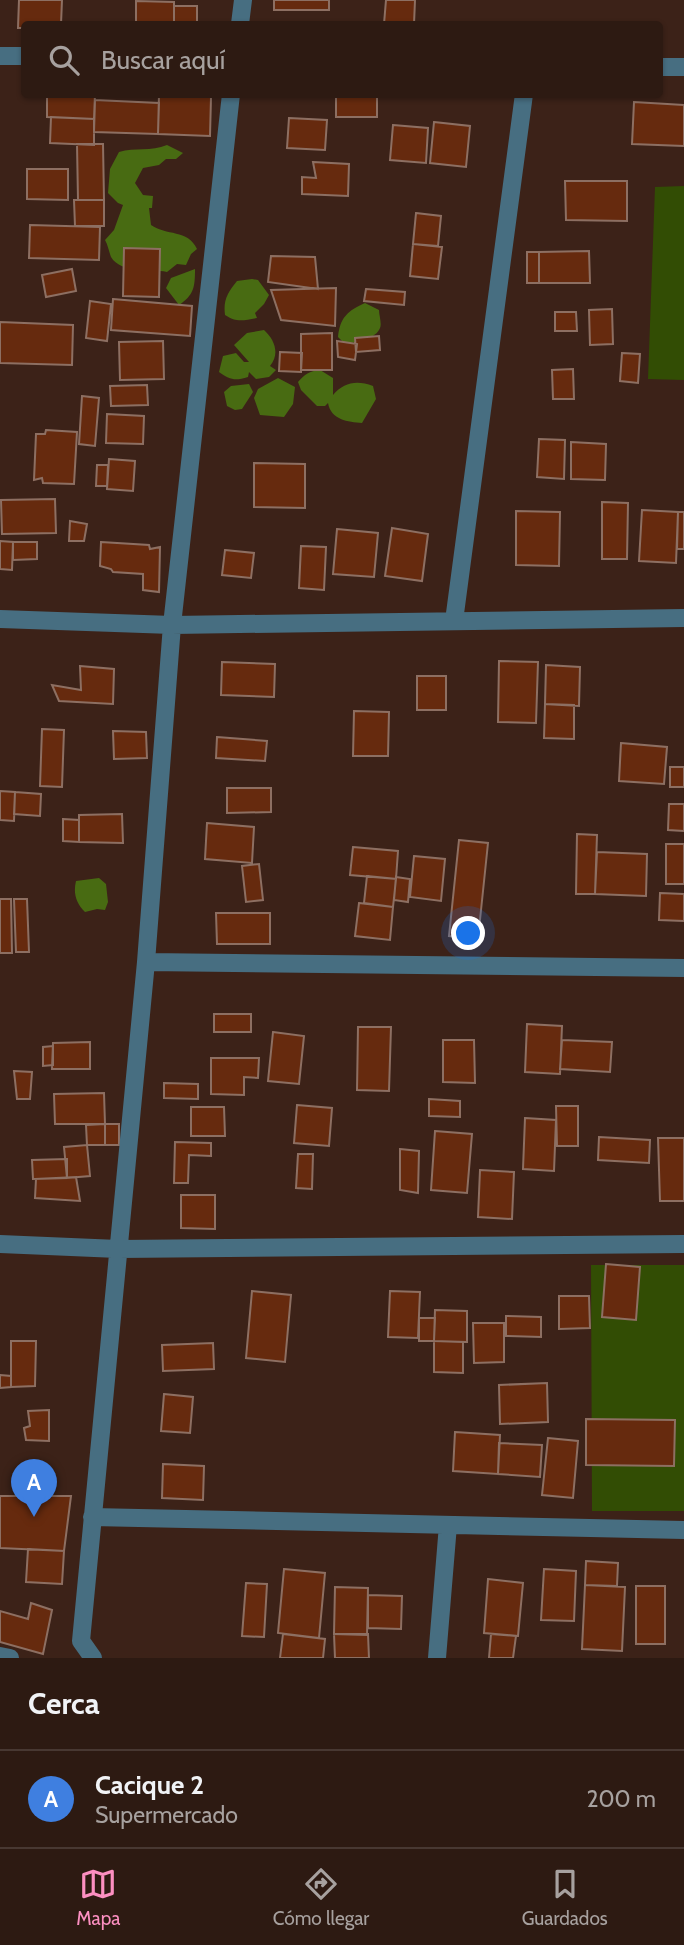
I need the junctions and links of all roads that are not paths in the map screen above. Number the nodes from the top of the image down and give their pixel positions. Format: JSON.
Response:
{"nodes":[{"id":1,"x":243,"y":0,"type":"edge"},
{"id":2,"x":240,"y":21,"type":"edge"},
{"id":3,"x":0,"y":56,"type":"edge"},
{"id":4,"x":21,"y":56,"type":"edge"},
{"id":5,"x":663,"y":66,"type":"edge"},
{"id":6,"x":684,"y":67,"type":"edge"},
{"id":7,"x":231,"y":98,"type":"edge"},
{"id":8,"x":523,"y":98,"type":"edge"},
{"id":9,"x":684,"y":618,"type":"edge"},
{"id":10,"x":0,"y":619,"type":"edge"},
{"id":11,"x":454,"y":621,"type":"junction"},
{"id":12,"x":172,"y":625,"type":"junction"},
{"id":13,"x":146,"y":961,"type":"junction"},
{"id":14,"x":684,"y":968,"type":"edge"},
{"id":15,"x":0,"y":1244,"type":"edge"},
{"id":16,"x":684,"y":1244,"type":"edge"},
{"id":17,"x":118,"y":1250,"type":"junction"},
{"id":18,"x":92,"y":1517,"type":"junction"},
{"id":19,"x":448,"y":1525,"type":"junction"},
{"id":20,"x":684,"y":1530,"type":"edge"},
{"id":21,"x":0,"y":1656,"type":"edge"},
{"id":22,"x":10,"y":1658,"type":"edge"},
{"id":23,"x":93,"y":1658,"type":"edge"},
{"id":24,"x":437,"y":1658,"type":"edge"}],
"edges":[{"from":1,"to":2,"type":"street"},
{"from":3,"to":4,"type":"street"},
{"from":5,"to":6,"type":"street"},
{"from":7,"to":12,"type":"street"},
{"from":8,"to":11,"type":"street"},
{"from":9,"to":11,"type":"street"},
{"from":10,"to":12,"type":"street"},
{"from":11,"to":12,"type":"street"},
{"from":12,"to":13,"type":"street"},
{"from":13,"to":14,"type":"street"},
{"from":13,"to":17,"type":"street"},
{"from":15,"to":17,"type":"street"},
{"from":16,"to":17,"type":"street"},
{"from":17,"to":18,"type":"street"},
{"from":18,"to":19,"type":"street"},
{"from":18,"to":23,"type":"street"},
{"from":19,"to":20,"type":"street"},
{"from":19,"to":24,"type":"street"},
{"from":21,"to":22,"type":"street"}]}
